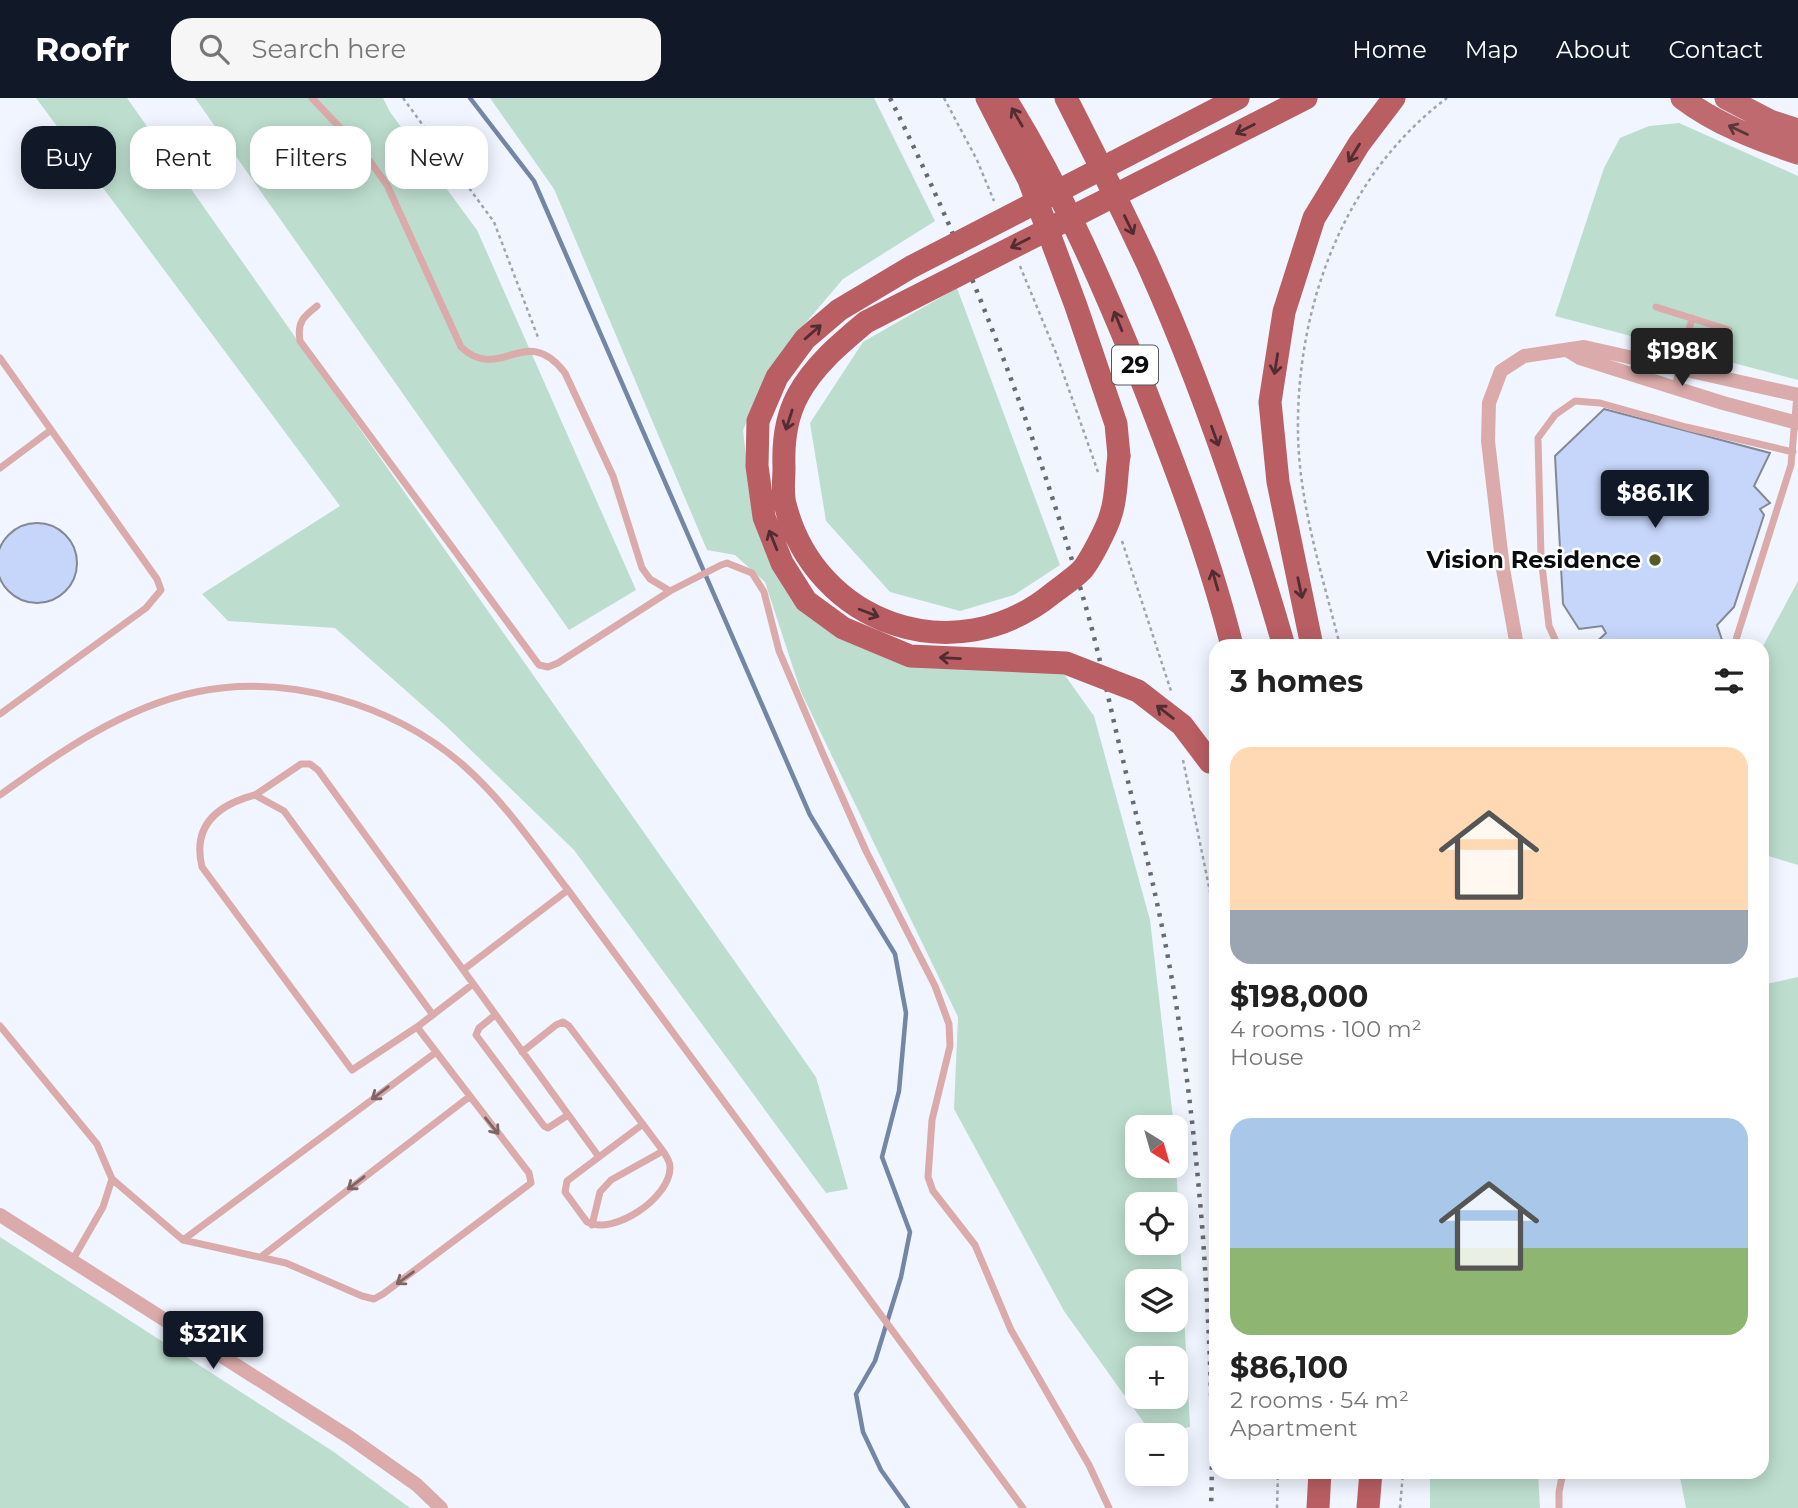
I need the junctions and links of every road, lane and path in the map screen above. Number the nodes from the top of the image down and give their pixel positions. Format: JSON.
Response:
{"nodes":[{"id":1,"x":312,"y":98,"type":"edge"},
{"id":2,"x":403,"y":98,"type":"edge"},
{"id":3,"x":987,"y":98,"type":"edge"},
{"id":4,"x":1005,"y":98,"type":"edge"},
{"id":5,"x":1066,"y":98,"type":"edge"},
{"id":6,"x":1238,"y":98,"type":"edge"},
{"id":7,"x":1306,"y":98,"type":"edge"},
{"id":8,"x":1394,"y":98,"type":"edge"},
{"id":9,"x":1447,"y":98,"type":"edge"},
{"id":10,"x":1682,"y":98,"type":"edge"},
{"id":11,"x":1726,"y":98,"type":"edge"},
{"id":12,"x":1798,"y":130,"type":"edge"},
{"id":13,"x":1798,"y":153,"type":"edge"},
{"id":14,"x":317,"y":306,"type":"dead end"},
{"id":15,"x":1656,"y":307,"type":"dead end"},
{"id":16,"x":1692,"y":318,"type":"junction"},
{"id":17,"x":1729,"y":330,"type":"dead end"},
{"id":18,"x":1567,"y":350,"type":"junction"},
{"id":19,"x":543,"y":351,"type":"junction"},
{"id":20,"x":0,"y":358,"type":"edge"},
{"id":21,"x":1679,"y":369,"type":"junction"},
{"id":22,"x":1675,"y":387,"type":"junction"},
{"id":23,"x":1798,"y":395,"type":"edge"},
{"id":24,"x":1796,"y":423,"type":"edge"},
{"id":25,"x":51,"y":430,"type":"junction"},
{"id":26,"x":1793,"y":452,"type":"junction"},
{"id":27,"x":0,"y":468,"type":"edge"},
{"id":28,"x":670,"y":591,"type":"junction"},
{"id":29,"x":1229,"y":639,"type":"edge"},
{"id":30,"x":1282,"y":639,"type":"edge"},
{"id":31,"x":1311,"y":639,"type":"edge"},
{"id":32,"x":1338,"y":639,"type":"edge"},
{"id":33,"x":1516,"y":639,"type":"edge"},
{"id":34,"x":1555,"y":639,"type":"edge"},
{"id":35,"x":1736,"y":639,"type":"edge"},
{"id":36,"x":0,"y":714,"type":"edge"},
{"id":37,"x":1209,"y":764,"type":"edge"},
{"id":38,"x":0,"y":795,"type":"edge"},
{"id":39,"x":255,"y":795,"type":"junction"},
{"id":40,"x":569,"y":890,"type":"junction"},
{"id":41,"x":463,"y":970,"type":"junction"},
{"id":42,"x":473,"y":984,"type":"junction"},
{"id":43,"x":433,"y":1015,"type":"junction"},
{"id":44,"x":495,"y":1015,"type":"junction"},
{"id":45,"x":0,"y":1026,"type":"edge"},
{"id":46,"x":417,"y":1027,"type":"junction"},
{"id":47,"x":522,"y":1052,"type":"junction"},
{"id":48,"x":435,"y":1053,"type":"junction"},
{"id":49,"x":469,"y":1097,"type":"junction"},
{"id":50,"x":568,"y":1115,"type":"junction"},
{"id":51,"x":643,"y":1124,"type":"junction"},
{"id":52,"x":663,"y":1152,"type":"junction"},
{"id":53,"x":599,"y":1157,"type":"junction"},
{"id":54,"x":112,"y":1179,"type":"junction"},
{"id":55,"x":0,"y":1215,"type":"edge"},
{"id":56,"x":592,"y":1225,"type":"junction"},
{"id":57,"x":183,"y":1240,"type":"junction"},
{"id":58,"x":262,"y":1256,"type":"junction"},
{"id":59,"x":72,"y":1261,"type":"junction"},
{"id":60,"x":1278,"y":1479,"type":"edge"},
{"id":61,"x":1320,"y":1479,"type":"edge"},
{"id":62,"x":1370,"y":1479,"type":"edge"},
{"id":63,"x":1402,"y":1479,"type":"edge"},
{"id":64,"x":1562,"y":1479,"type":"edge"},
{"id":65,"x":441,"y":1508,"type":"edge"},
{"id":66,"x":1023,"y":1508,"type":"edge"},
{"id":67,"x":1109,"y":1508,"type":"edge"},
{"id":68,"x":1277,"y":1508,"type":"edge"},
{"id":69,"x":1318,"y":1508,"type":"edge"},
{"id":70,"x":1368,"y":1508,"type":"edge"},
{"id":71,"x":1400,"y":1508,"type":"edge"},
{"id":72,"x":1559,"y":1508,"type":"edge"}],
"edges":[{"from":1,"to":19,"type":"lane"},
{"from":2,"to":19,"type":"path"},
{"from":7,"to":3,"type":"highway","one_way":true,"bridge":true},
{"from":29,"to":4,"type":"highway","number":"29","one_way":true},
{"from":5,"to":30,"type":"highway","number":"29","one_way":true},
{"from":37,"to":6,"type":"highway","one_way":true,"bridge":true},
{"from":8,"to":31,"type":"highway","one_way":true},
{"from":9,"to":32,"type":"path"},
{"from":13,"to":10,"type":"main road","one_way":true},
{"from":11,"to":12,"type":"main road"},
{"from":14,"to":28,"type":"lane"},
{"from":15,"to":16,"type":"lane"},
{"from":16,"to":17,"type":"lane"},
{"from":16,"to":21,"type":"lane"},
{"from":18,"to":21,"type":"street"},
{"from":18,"to":22,"type":"street"},
{"from":18,"to":33,"type":"street"},
{"from":19,"to":28,"type":"lane"},
{"from":20,"to":25,"type":"lane"},
{"from":21,"to":22,"type":"lane"},
{"from":21,"to":23,"type":"street"},
{"from":22,"to":24,"type":"street"},
{"from":23,"to":24,"type":"lane"},
{"from":24,"to":26,"type":"lane"},
{"from":25,"to":27,"type":"lane"},
{"from":25,"to":36,"type":"lane"},
{"from":26,"to":34,"type":"lane"},
{"from":26,"to":35,"type":"lane"},
{"from":28,"to":67,"type":"lane"},
{"from":38,"to":40,"type":"lane"},
{"from":39,"to":41,"type":"lane"},
{"from":39,"to":43,"type":"lane"},
{"from":39,"to":46,"type":"lane"},
{"from":40,"to":41,"type":"lane"},
{"from":40,"to":66,"type":"lane"},
{"from":41,"to":42,"type":"lane"},
{"from":42,"to":43,"type":"lane"},
{"from":42,"to":44,"type":"lane"},
{"from":43,"to":46,"type":"lane"},
{"from":44,"to":47,"type":"lane"},
{"from":44,"to":50,"type":"lane"},
{"from":45,"to":54,"type":"lane"},
{"from":46,"to":48,"type":"lane"},
{"from":47,"to":50,"type":"lane"},
{"from":47,"to":51,"type":"lane"},
{"from":48,"to":49,"type":"lane"},
{"from":48,"to":57,"type":"lane","one_way":true},
{"from":49,"to":58,"type":"lane","one_way":true},
{"from":49,"to":58,"type":"lane","one_way":true},
{"from":50,"to":53,"type":"lane"},
{"from":51,"to":52,"type":"lane"},
{"from":51,"to":53,"type":"lane"},
{"from":52,"to":56,"type":"lane"},
{"from":52,"to":56,"type":"lane"},
{"from":53,"to":56,"type":"lane"},
{"from":54,"to":57,"type":"lane"},
{"from":54,"to":59,"type":"lane"},
{"from":55,"to":59,"type":"street"},
{"from":57,"to":58,"type":"lane"},
{"from":59,"to":65,"type":"street"},
{"from":60,"to":68,"type":"path"},
{"from":61,"to":69,"type":"highway"},
{"from":62,"to":70,"type":"highway"},
{"from":63,"to":71,"type":"path"},
{"from":64,"to":72,"type":"lane"}]}
